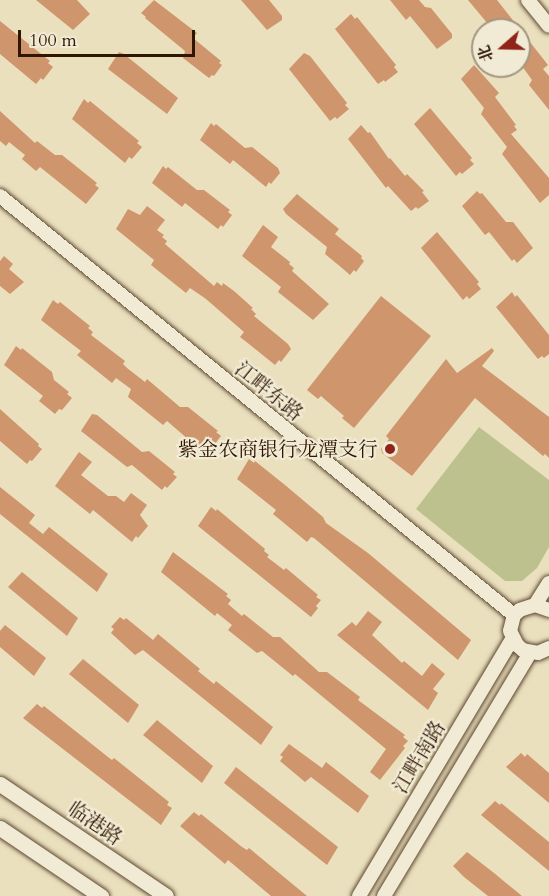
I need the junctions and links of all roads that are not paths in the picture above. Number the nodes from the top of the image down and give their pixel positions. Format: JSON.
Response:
{"nodes":[{"id":1,"x":528,"y":0,"type":"edge"},
{"id":2,"x":549,"y":27,"type":"edge"},
{"id":3,"x":0,"y":196,"type":"edge"},
{"id":4,"x":549,"y":584,"type":"edge"},
{"id":5,"x":535,"y":605,"type":"junction"},
{"id":6,"x":549,"y":610,"type":"edge"},
{"id":7,"x":514,"y":615,"type":"junction"},
{"id":8,"x":512,"y":639,"type":"junction"},
{"id":9,"x":549,"y":648,"type":"edge"},
{"id":10,"x":530,"y":653,"type":"junction"},
{"id":11,"x":0,"y":784,"type":"edge"},
{"id":12,"x":0,"y":828,"type":"edge"},
{"id":13,"x":101,"y":896,"type":"edge"},
{"id":14,"x":166,"y":896,"type":"edge"},
{"id":15,"x":359,"y":896,"type":"edge"},
{"id":16,"x":384,"y":896,"type":"edge"}],
"edges":[{"from":1,"to":2,"type":"street"},
{"from":3,"to":7,"type":"street","name":"江畔东路"},
{"from":4,"to":5,"type":"street"},
{"from":5,"to":6,"type":"street"},
{"from":5,"to":7,"type":"street"},
{"from":7,"to":8,"type":"street"},
{"from":8,"to":10,"type":"street"},
{"from":8,"to":15,"type":"street","name":"江畔南路"},
{"from":9,"to":10,"type":"street"},
{"from":10,"to":16,"type":"street"},
{"from":11,"to":14,"type":"main road","name":"临港路"},
{"from":12,"to":13,"type":"main road"}]}
